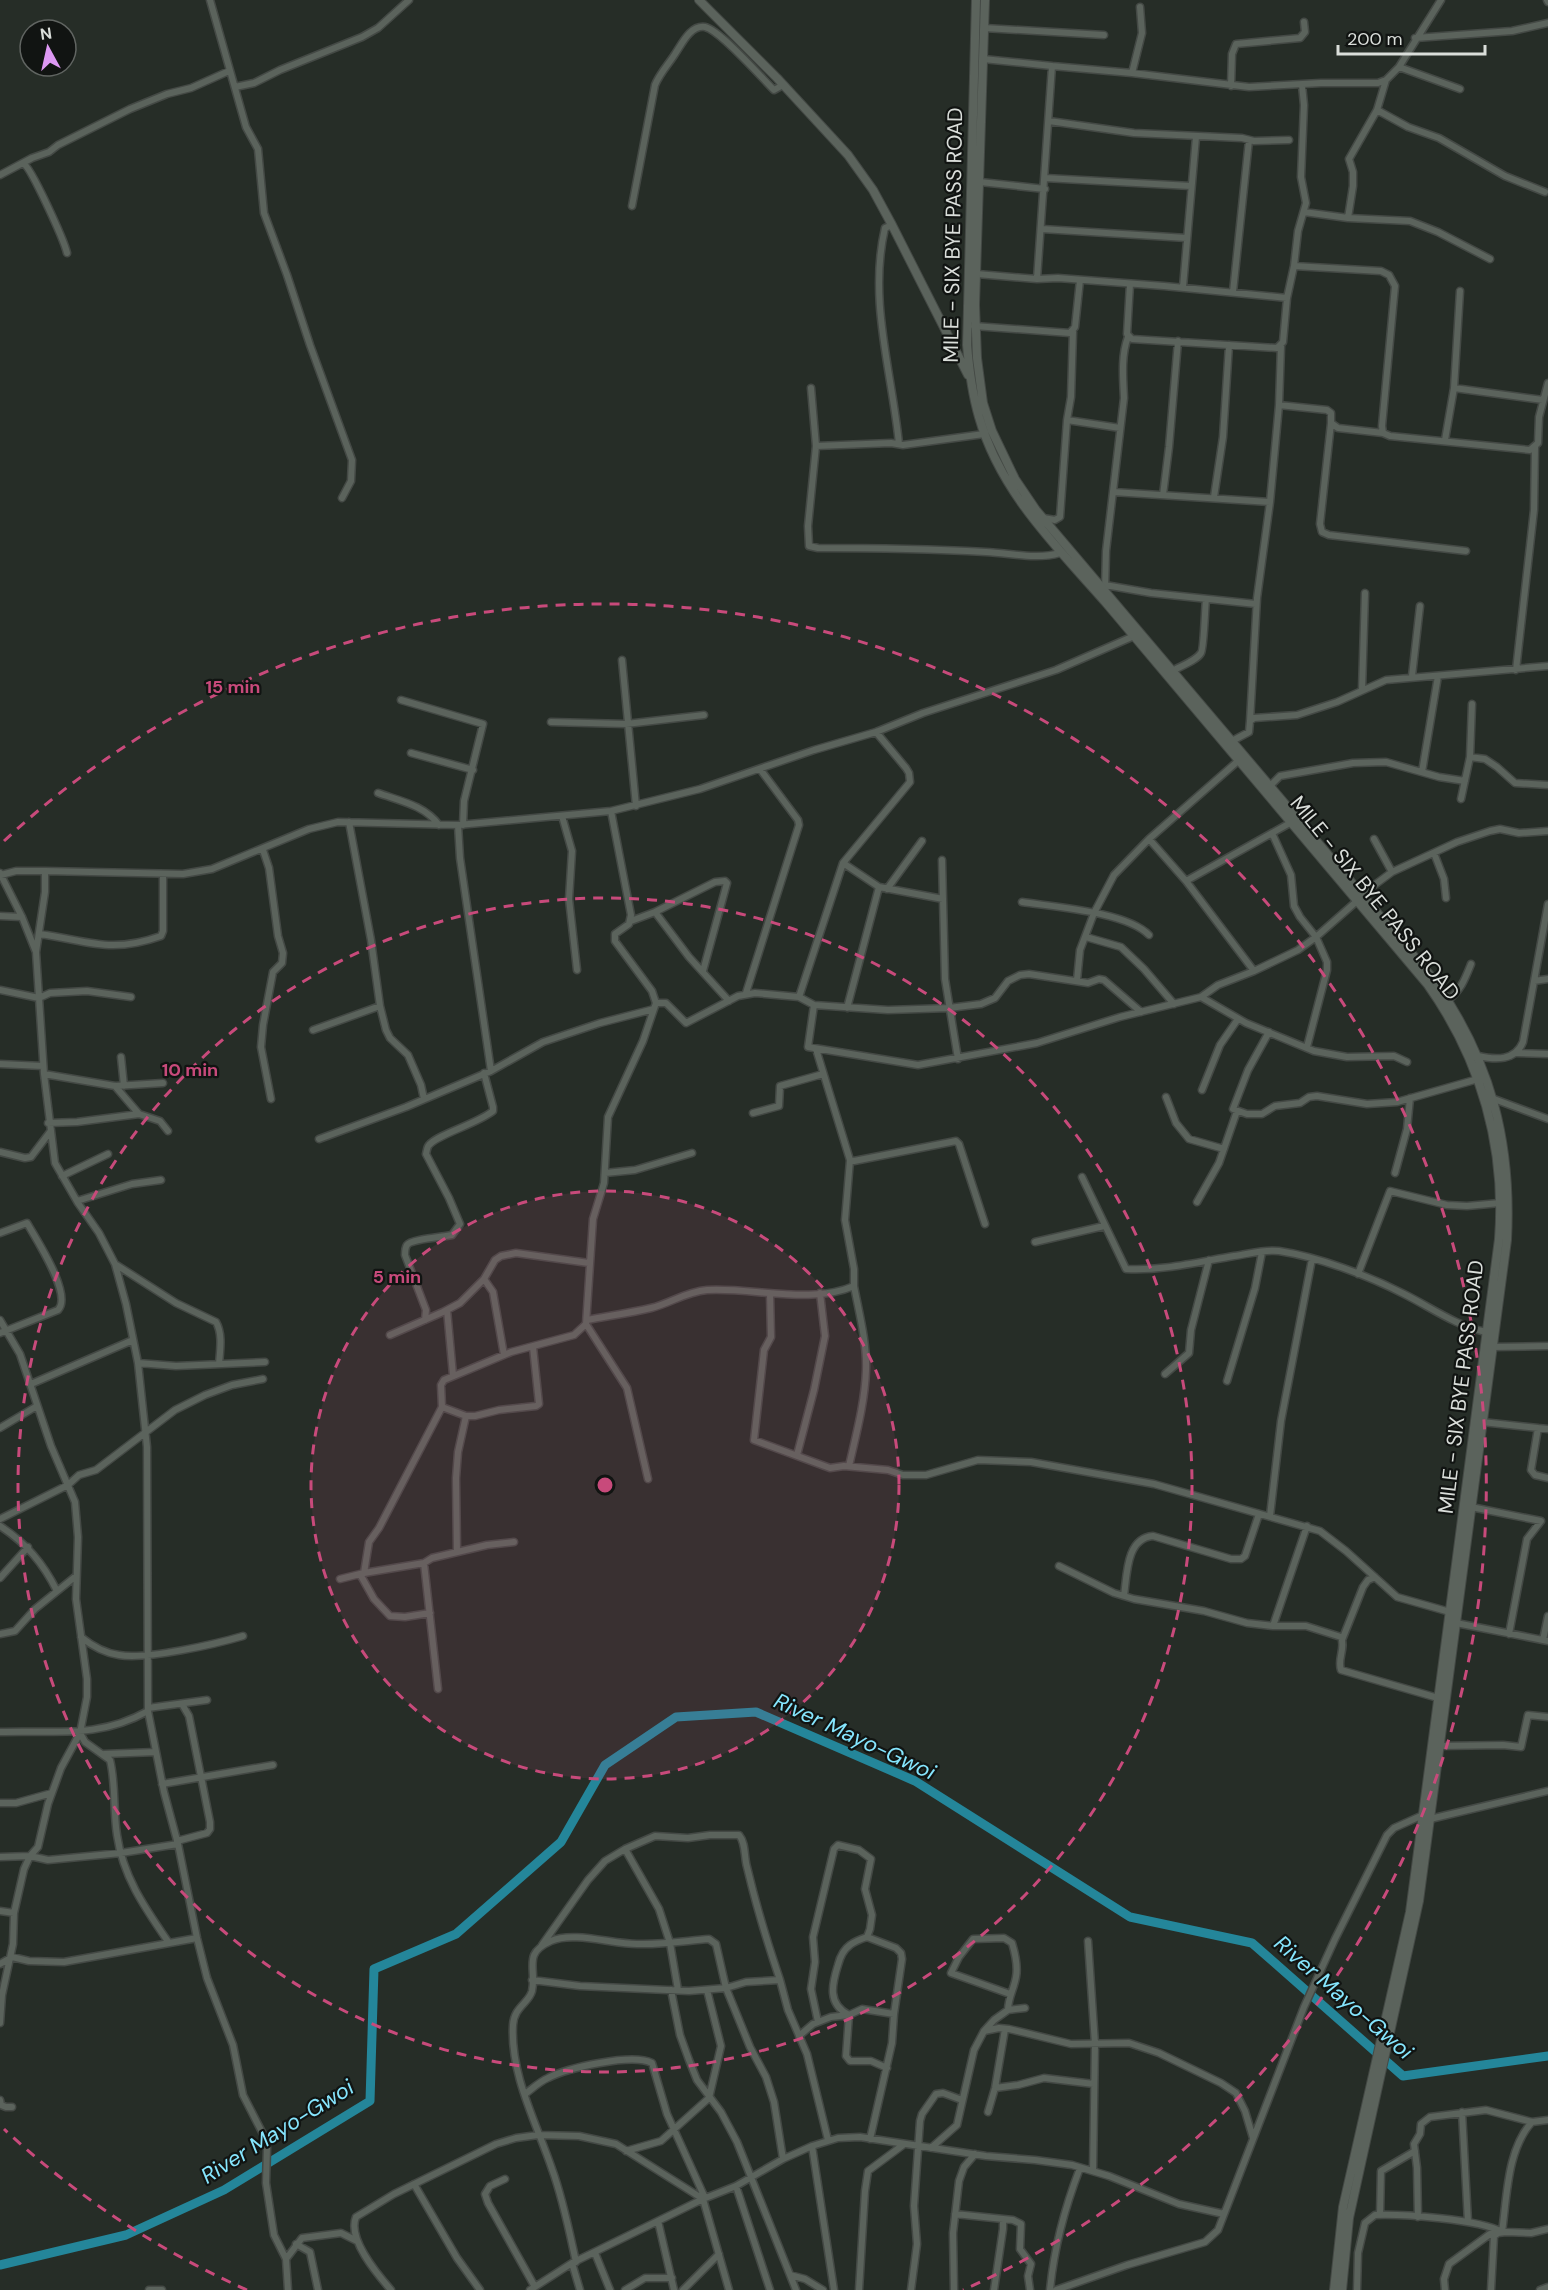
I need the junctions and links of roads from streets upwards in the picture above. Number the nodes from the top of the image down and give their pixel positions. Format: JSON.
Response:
{"nodes":[{"id":1,"x":210,"y":0,"type":"edge"},
{"id":2,"x":409,"y":0,"type":"edge"},
{"id":3,"x":699,"y":0,"type":"edge"},
{"id":4,"x":976,"y":0,"type":"edge"},
{"id":5,"x":985,"y":0,"type":"edge"},
{"id":6,"x":1441,"y":0,"type":"edge"},
{"id":7,"x":1140,"y":8,"type":"dead end"},
{"id":8,"x":1304,"y":22,"type":"dead end"},
{"id":9,"x":1548,"y":23,"type":"edge"},
{"id":10,"x":984,"y":28,"type":"junction"},
{"id":11,"x":1104,"y":35,"type":"dead end"},
{"id":12,"x":1415,"y":38,"type":"junction"},
{"id":13,"x":983,"y":59,"type":"junction"},
{"id":14,"x":1052,"y":66,"type":"junction"},
{"id":15,"x":1399,"y":67,"type":"junction"},
{"id":16,"x":229,"y":71,"type":"junction"},
{"id":17,"x":1132,"y":73,"type":"junction"},
{"id":18,"x":1386,"y":80,"type":"junction"},
{"id":19,"x":783,"y":85,"type":"junction"},
{"id":20,"x":1302,"y":85,"type":"junction"},
{"id":21,"x":1231,"y":86,"type":"junction"},
{"id":22,"x":235,"y":87,"type":"junction"},
{"id":23,"x":1460,"y":89,"type":"dead end"},
{"id":24,"x":1377,"y":110,"type":"junction"},
{"id":25,"x":1049,"y":121,"type":"junction"},
{"id":26,"x":1196,"y":137,"type":"junction"},
{"id":27,"x":1249,"y":140,"type":"junction"},
{"id":28,"x":1289,"y":140,"type":"dead end"},
{"id":29,"x":23,"y":163,"type":"junction"},
{"id":30,"x":0,"y":175,"type":"edge"},
{"id":31,"x":1045,"y":178,"type":"junction"},
{"id":32,"x":980,"y":182,"type":"junction"},
{"id":33,"x":1191,"y":186,"type":"junction"},
{"id":34,"x":1045,"y":189,"type":"junction"},
{"id":35,"x":1545,"y":192,"type":"dead end"},
{"id":36,"x":632,"y":206,"type":"dead end"},
{"id":37,"x":1304,"y":212,"type":"junction"},
{"id":38,"x":1348,"y":218,"type":"junction"},
{"id":39,"x":892,"y":225,"type":"junction"},
{"id":40,"x":1042,"y":229,"type":"junction"},
{"id":41,"x":1187,"y":238,"type":"junction"},
{"id":42,"x":67,"y":253,"type":"dead end"},
{"id":43,"x":1490,"y":259,"type":"dead end"},
{"id":44,"x":1294,"y":266,"type":"junction"},
{"id":45,"x":977,"y":274,"type":"junction"},
{"id":46,"x":1037,"y":279,"type":"junction"},
{"id":47,"x":1080,"y":280,"type":"junction"},
{"id":48,"x":1130,"y":284,"type":"junction"},
{"id":49,"x":1183,"y":287,"type":"junction"},
{"id":50,"x":1460,"y":291,"type":"dead end"},
{"id":51,"x":1233,"y":292,"type":"junction"},
{"id":52,"x":1287,"y":298,"type":"junction"},
{"id":53,"x":974,"y":326,"type":"junction"},
{"id":54,"x":1073,"y":332,"type":"junction"},
{"id":55,"x":1128,"y":337,"type":"junction"},
{"id":56,"x":1178,"y":341,"type":"junction"},
{"id":57,"x":1229,"y":345,"type":"junction"},
{"id":58,"x":1281,"y":346,"type":"junction"},
{"id":59,"x":970,"y":380,"type":"junction"},
{"id":60,"x":1548,"y":382,"type":"edge"},
{"id":61,"x":811,"y":388,"type":"dead end"},
{"id":62,"x":1454,"y":388,"type":"junction"},
{"id":63,"x":1543,"y":400,"type":"junction"},
{"id":64,"x":983,"y":403,"type":"junction"},
{"id":65,"x":1279,"y":405,"type":"junction"},
{"id":66,"x":1067,"y":420,"type":"junction"},
{"id":67,"x":1331,"y":423,"type":"junction"},
{"id":68,"x":1120,"y":428,"type":"junction"},
{"id":69,"x":1383,"y":433,"type":"junction"},
{"id":70,"x":984,"y":434,"type":"junction"},
{"id":71,"x":1445,"y":440,"type":"junction"},
{"id":72,"x":899,"y":444,"type":"junction"},
{"id":73,"x":816,"y":446,"type":"junction"},
{"id":74,"x":1535,"y":447,"type":"junction"},
{"id":75,"x":1113,"y":492,"type":"junction"},
{"id":76,"x":1162,"y":495,"type":"junction"},
{"id":77,"x":1214,"y":497,"type":"junction"},
{"id":78,"x":342,"y":498,"type":"dead end"},
{"id":79,"x":1270,"y":501,"type":"junction"},
{"id":80,"x":1044,"y":518,"type":"junction"},
{"id":81,"x":1466,"y":551,"type":"dead end"},
{"id":82,"x":1060,"y":553,"type":"junction"},
{"id":83,"x":1105,"y":588,"type":"junction"},
{"id":84,"x":1365,"y":593,"type":"dead end"},
{"id":85,"x":1206,"y":599,"type":"junction"},
{"id":86,"x":1256,"y":604,"type":"junction"},
{"id":87,"x":1420,"y":606,"type":"dead end"},
{"id":88,"x":1134,"y":636,"type":"junction"},
{"id":89,"x":622,"y":660,"type":"dead end"},
{"id":90,"x":1548,"y":666,"type":"edge"},
{"id":91,"x":1516,"y":670,"type":"junction"},
{"id":92,"x":1172,"y":671,"type":"junction"},
{"id":93,"x":1412,"y":676,"type":"junction"},
{"id":94,"x":1438,"y":676,"type":"junction"},
{"id":95,"x":1362,"y":690,"type":"junction"},
{"id":96,"x":401,"y":700,"type":"dead end"},
{"id":97,"x":1472,"y":704,"type":"dead end"},
{"id":98,"x":704,"y":715,"type":"dead end"},
{"id":99,"x":1251,"y":721,"type":"junction"},
{"id":100,"x":551,"y":722,"type":"dead end"},
{"id":101,"x":626,"y":724,"type":"junction"},
{"id":102,"x":1216,"y":728,"type":"junction"},
{"id":103,"x":876,"y":732,"type":"junction"},
{"id":104,"x":1232,"y":741,"type":"junction"},
{"id":105,"x":411,"y":753,"type":"dead end"},
{"id":106,"x":1470,"y":757,"type":"junction"},
{"id":107,"x":1238,"y":761,"type":"junction"},
{"id":108,"x":760,"y":769,"type":"junction"},
{"id":109,"x":472,"y":770,"type":"junction"},
{"id":110,"x":1422,"y":772,"type":"junction"},
{"id":111,"x":1465,"y":781,"type":"junction"},
{"id":112,"x":1548,"y":785,"type":"edge"},
{"id":113,"x":1269,"y":786,"type":"junction"},
{"id":114,"x":378,"y":793,"type":"dead end"},
{"id":115,"x":1461,"y":799,"type":"dead end"},
{"id":116,"x":636,"y":806,"type":"junction"},
{"id":117,"x":611,"y":811,"type":"junction"},
{"id":118,"x":562,"y":816,"type":"junction"},
{"id":119,"x":349,"y":822,"type":"junction"},
{"id":120,"x":1290,"y":823,"type":"junction"},
{"id":121,"x":439,"y":825,"type":"junction"},
{"id":122,"x":460,"y":825,"type":"junction"},
{"id":123,"x":1548,"y":831,"type":"edge"},
{"id":124,"x":1272,"y":833,"type":"junction"},
{"id":125,"x":1374,"y":838,"type":"dead end"},
{"id":126,"x":1149,"y":839,"type":"junction"},
{"id":127,"x":922,"y":841,"type":"dead end"},
{"id":128,"x":263,"y":850,"type":"junction"},
{"id":129,"x":1434,"y":853,"type":"junction"},
{"id":130,"x":942,"y":860,"type":"dead end"},
{"id":131,"x":843,"y":863,"type":"junction"},
{"id":132,"x":45,"y":871,"type":"junction"},
{"id":133,"x":1392,"y":872,"type":"junction"},
{"id":134,"x":1,"y":874,"type":"edge"},
{"id":135,"x":163,"y":874,"type":"junction"},
{"id":136,"x":1186,"y":881,"type":"junction"},
{"id":137,"x":879,"y":887,"type":"junction"},
{"id":138,"x":887,"y":889,"type":"junction"},
{"id":139,"x":943,"y":898,"type":"junction"},
{"id":140,"x":1359,"y":898,"type":"junction"},
{"id":141,"x":1446,"y":898,"type":"dead end"},
{"id":142,"x":1022,"y":902,"type":"dead end"},
{"id":143,"x":1548,"y":904,"type":"edge"},
{"id":144,"x":655,"y":912,"type":"junction"},
{"id":145,"x":1094,"y":913,"type":"junction"},
{"id":146,"x":0,"y":916,"type":"edge"},
{"id":147,"x":22,"y":917,"type":"junction"},
{"id":148,"x":631,"y":921,"type":"junction"},
{"id":149,"x":1546,"y":926,"type":"edge"},
{"id":150,"x":40,"y":934,"type":"junction"},
{"id":151,"x":1149,"y":935,"type":"dead end"},
{"id":152,"x":1086,"y":937,"type":"junction"},
{"id":153,"x":1316,"y":937,"type":"junction"},
{"id":154,"x":36,"y":952,"type":"junction"},
{"id":155,"x":1471,"y":964,"type":"dead end"},
{"id":156,"x":577,"y":970,"type":"dead end"},
{"id":157,"x":703,"y":970,"type":"junction"},
{"id":158,"x":1254,"y":971,"type":"junction"},
{"id":159,"x":1548,"y":979,"type":"edge"},
{"id":160,"x":1077,"y":980,"type":"junction"},
{"id":161,"x":1534,"y":981,"type":"junction"},
{"id":162,"x":0,"y":990,"type":"edge"},
{"id":163,"x":746,"y":993,"type":"junction"},
{"id":164,"x":132,"y":997,"type":"dead end"},
{"id":165,"x":799,"y":997,"type":"junction"},
{"id":166,"x":1201,"y":997,"type":"junction"},
{"id":167,"x":39,"y":998,"type":"junction"},
{"id":168,"x":1448,"y":1000,"type":"junction"},
{"id":169,"x":729,"y":1001,"type":"junction"},
{"id":170,"x":1173,"y":1004,"type":"junction"},
{"id":171,"x":814,"y":1005,"type":"junction"},
{"id":172,"x":380,"y":1006,"type":"junction"},
{"id":173,"x":655,"y":1006,"type":"junction"},
{"id":174,"x":847,"y":1008,"type":"junction"},
{"id":175,"x":949,"y":1008,"type":"junction"},
{"id":176,"x":1141,"y":1012,"type":"junction"},
{"id":177,"x":1238,"y":1019,"type":"junction"},
{"id":178,"x":313,"y":1030,"type":"dead end"},
{"id":179,"x":1269,"y":1032,"type":"junction"},
{"id":180,"x":1307,"y":1047,"type":"junction"},
{"id":181,"x":816,"y":1049,"type":"junction"},
{"id":182,"x":1516,"y":1053,"type":"junction"},
{"id":183,"x":1548,"y":1054,"type":"edge"},
{"id":184,"x":1478,"y":1056,"type":"junction"},
{"id":185,"x":121,"y":1057,"type":"dead end"},
{"id":186,"x":958,"y":1059,"type":"junction"},
{"id":187,"x":1407,"y":1062,"type":"dead end"},
{"id":188,"x":0,"y":1064,"type":"edge"},
{"id":189,"x":43,"y":1066,"type":"junction"},
{"id":190,"x":487,"y":1072,"type":"junction"},
{"id":191,"x":44,"y":1074,"type":"junction"},
{"id":192,"x":823,"y":1074,"type":"junction"},
{"id":193,"x":1478,"y":1079,"type":"junction"},
{"id":194,"x":163,"y":1083,"type":"dead end"},
{"id":195,"x":115,"y":1086,"type":"junction"},
{"id":196,"x":124,"y":1086,"type":"junction"},
{"id":197,"x":1202,"y":1090,"type":"dead end"},
{"id":198,"x":1166,"y":1097,"type":"dead end"},
{"id":199,"x":1410,"y":1098,"type":"junction"},
{"id":200,"x":271,"y":1099,"type":"dead end"},
{"id":201,"x":424,"y":1099,"type":"junction"},
{"id":202,"x":1494,"y":1099,"type":"junction"},
{"id":203,"x":1237,"y":1111,"type":"junction"},
{"id":204,"x":139,"y":1113,"type":"junction"},
{"id":205,"x":753,"y":1113,"type":"dead end"},
{"id":206,"x":1548,"y":1119,"type":"edge"},
{"id":207,"x":48,"y":1123,"type":"junction"},
{"id":208,"x":168,"y":1131,"type":"dead end"},
{"id":209,"x":50,"y":1132,"type":"junction"},
{"id":210,"x":319,"y":1139,"type":"dead end"},
{"id":211,"x":1224,"y":1149,"type":"junction"},
{"id":212,"x":0,"y":1152,"type":"edge"},
{"id":213,"x":692,"y":1153,"type":"dead end"},
{"id":214,"x":108,"y":1154,"type":"dead end"},
{"id":215,"x":850,"y":1160,"type":"junction"},
{"id":216,"x":605,"y":1173,"type":"junction"},
{"id":217,"x":1395,"y":1173,"type":"dead end"},
{"id":218,"x":62,"y":1176,"type":"junction"},
{"id":219,"x":1082,"y":1177,"type":"dead end"},
{"id":220,"x":161,"y":1180,"type":"dead end"},
{"id":221,"x":77,"y":1201,"type":"junction"},
{"id":222,"x":1197,"y":1202,"type":"dead end"},
{"id":223,"x":1500,"y":1203,"type":"junction"},
{"id":224,"x":985,"y":1224,"type":"dead end"},
{"id":225,"x":1104,"y":1226,"type":"junction"},
{"id":226,"x":0,"y":1233,"type":"edge"},
{"id":227,"x":1035,"y":1242,"type":"dead end"},
{"id":228,"x":1262,"y":1252,"type":"junction"},
{"id":229,"x":1312,"y":1259,"type":"junction"},
{"id":230,"x":1209,"y":1260,"type":"junction"},
{"id":231,"x":589,"y":1263,"type":"junction"},
{"id":232,"x":115,"y":1264,"type":"junction"},
{"id":233,"x":1358,"y":1274,"type":"junction"},
{"id":234,"x":484,"y":1279,"type":"junction"},
{"id":235,"x":854,"y":1286,"type":"junction"},
{"id":236,"x":820,"y":1293,"type":"junction"},
{"id":237,"x":770,"y":1294,"type":"junction"},
{"id":238,"x":447,"y":1310,"type":"junction"},
{"id":239,"x":0,"y":1320,"type":"edge"},
{"id":240,"x":424,"y":1320,"type":"junction"},
{"id":241,"x":586,"y":1322,"type":"junction"},
{"id":242,"x":3,"y":1331,"type":"edge"},
{"id":243,"x":1486,"y":1332,"type":"junction"},
{"id":244,"x":390,"y":1335,"type":"dead end"},
{"id":245,"x":133,"y":1340,"type":"junction"},
{"id":246,"x":1548,"y":1346,"type":"edge"},
{"id":247,"x":533,"y":1347,"type":"junction"},
{"id":248,"x":1492,"y":1347,"type":"junction"},
{"id":249,"x":504,"y":1355,"type":"junction"},
{"id":250,"x":264,"y":1362,"type":"dead end"},
{"id":251,"x":138,"y":1363,"type":"junction"},
{"id":252,"x":219,"y":1364,"type":"junction"},
{"id":253,"x":1165,"y":1374,"type":"dead end"},
{"id":254,"x":453,"y":1375,"type":"junction"},
{"id":255,"x":263,"y":1379,"type":"dead end"},
{"id":256,"x":1227,"y":1381,"type":"dead end"},
{"id":257,"x":30,"y":1384,"type":"junction"},
{"id":258,"x":37,"y":1406,"type":"junction"},
{"id":259,"x":442,"y":1407,"type":"junction"},
{"id":260,"x":466,"y":1416,"type":"junction"},
{"id":261,"x":1482,"y":1422,"type":"junction"},
{"id":262,"x":0,"y":1428,"type":"edge"},
{"id":263,"x":1538,"y":1428,"type":"junction"},
{"id":264,"x":1548,"y":1429,"type":"edge"},
{"id":265,"x":146,"y":1431,"type":"junction"},
{"id":266,"x":797,"y":1455,"type":"junction"},
{"id":267,"x":849,"y":1467,"type":"junction"},
{"id":268,"x":1548,"y":1478,"type":"edge"},
{"id":269,"x":648,"y":1479,"type":"dead end"},
{"id":270,"x":68,"y":1485,"type":"junction"},
{"id":271,"x":1471,"y":1508,"type":"junction"},
{"id":272,"x":1259,"y":1514,"type":"junction"},
{"id":273,"x":1270,"y":1516,"type":"junction"},
{"id":274,"x":0,"y":1519,"type":"edge"},
{"id":275,"x":1545,"y":1521,"type":"edge"},
{"id":276,"x":0,"y":1526,"type":"edge"},
{"id":277,"x":1307,"y":1526,"type":"junction"},
{"id":278,"x":514,"y":1542,"type":"dead end"},
{"id":279,"x":28,"y":1547,"type":"junction"},
{"id":280,"x":458,"y":1552,"type":"junction"},
{"id":281,"x":424,"y":1563,"type":"junction"},
{"id":282,"x":1059,"y":1566,"type":"dead end"},
{"id":283,"x":362,"y":1574,"type":"junction"},
{"id":284,"x":76,"y":1576,"type":"junction"},
{"id":285,"x":1375,"y":1577,"type":"junction"},
{"id":286,"x":0,"y":1578,"type":"edge"},
{"id":287,"x":340,"y":1579,"type":"dead end"},
{"id":288,"x":57,"y":1591,"type":"junction"},
{"id":289,"x":1124,"y":1596,"type":"junction"},
{"id":290,"x":1450,"y":1612,"type":"junction"},
{"id":291,"x":430,"y":1613,"type":"junction"},
{"id":292,"x":1548,"y":1616,"type":"edge"},
{"id":293,"x":1456,"y":1623,"type":"junction"},
{"id":294,"x":1273,"y":1626,"type":"junction"},
{"id":295,"x":0,"y":1634,"type":"edge"},
{"id":296,"x":1509,"y":1634,"type":"junction"},
{"id":297,"x":243,"y":1636,"type":"dead end"},
{"id":298,"x":81,"y":1637,"type":"junction"},
{"id":299,"x":1342,"y":1640,"type":"junction"},
{"id":300,"x":1545,"y":1640,"type":"edge"},
{"id":301,"x":147,"y":1655,"type":"junction"},
{"id":302,"x":438,"y":1689,"type":"dead end"},
{"id":303,"x":1438,"y":1698,"type":"junction"},
{"id":304,"x":207,"y":1700,"type":"dead end"},
{"id":305,"x":182,"y":1704,"type":"junction"},
{"id":306,"x":148,"y":1710,"type":"junction"},
{"id":307,"x":1440,"y":1710,"type":"junction"},
{"id":308,"x":1548,"y":1717,"type":"edge"},
{"id":309,"x":0,"y":1732,"type":"edge"},
{"id":310,"x":80,"y":1733,"type":"junction"},
{"id":311,"x":1439,"y":1746,"type":"junction"},
{"id":312,"x":156,"y":1752,"type":"junction"},
{"id":313,"x":103,"y":1754,"type":"junction"},
{"id":314,"x":273,"y":1765,"type":"dead end"},
{"id":315,"x":201,"y":1778,"type":"junction"},
{"id":316,"x":162,"y":1785,"type":"junction"},
{"id":317,"x":1548,"y":1791,"type":"edge"},
{"id":318,"x":52,"y":1793,"type":"junction"},
{"id":319,"x":0,"y":1803,"type":"edge"},
{"id":320,"x":1426,"y":1817,"type":"junction"},
{"id":321,"x":178,"y":1842,"type":"junction"},
{"id":322,"x":625,"y":1849,"type":"junction"},
{"id":323,"x":121,"y":1853,"type":"junction"},
{"id":324,"x":30,"y":1856,"type":"junction"},
{"id":325,"x":0,"y":1857,"type":"edge"},
{"id":326,"x":0,"y":1911,"type":"edge"},
{"id":327,"x":14,"y":1913,"type":"junction"},
{"id":328,"x":867,"y":1937,"type":"junction"},
{"id":329,"x":197,"y":1938,"type":"junction"},
{"id":330,"x":1088,"y":1941,"type":"dead end"},
{"id":331,"x":169,"y":1943,"type":"junction"},
{"id":332,"x":670,"y":1943,"type":"junction"},
{"id":333,"x":540,"y":1948,"type":"junction"},
{"id":334,"x":12,"y":1957,"type":"junction"},
{"id":335,"x":0,"y":1964,"type":"edge"},
{"id":336,"x":532,"y":1980,"type":"junction"},
{"id":337,"x":780,"y":1980,"type":"junction"},
{"id":338,"x":726,"y":1988,"type":"junction"},
{"id":339,"x":674,"y":1990,"type":"junction"},
{"id":340,"x":707,"y":1990,"type":"junction"},
{"id":341,"x":1010,"y":1994,"type":"junction"},
{"id":342,"x":1024,"y":2008,"type":"dead end"},
{"id":343,"x":1008,"y":2010,"type":"junction"},
{"id":344,"x":894,"y":2014,"type":"junction"},
{"id":345,"x":849,"y":2015,"type":"junction"},
{"id":346,"x":0,"y":2022,"type":"edge"},
{"id":347,"x":818,"y":2022,"type":"junction"},
{"id":348,"x":1005,"y":2028,"type":"junction"},
{"id":349,"x":984,"y":2031,"type":"junction"},
{"id":350,"x":799,"y":2036,"type":"junction"},
{"id":351,"x":1095,"y":2044,"type":"junction"},
{"id":352,"x":887,"y":2068,"type":"junction"},
{"id":353,"x":1094,"y":2084,"type":"junction"},
{"id":354,"x":995,"y":2088,"type":"junction"},
{"id":355,"x":525,"y":2094,"type":"junction"},
{"id":356,"x":709,"y":2098,"type":"junction"},
{"id":357,"x":0,"y":2100,"type":"edge"},
{"id":358,"x":962,"y":2100,"type":"junction"},
{"id":359,"x":12,"y":2107,"type":"dead end"},
{"id":360,"x":988,"y":2112,"type":"dead end"},
{"id":361,"x":1462,"y":2112,"type":"junction"},
{"id":362,"x":1548,"y":2120,"type":"edge"},
{"id":363,"x":1533,"y":2122,"type":"junction"},
{"id":364,"x":674,"y":2130,"type":"junction"},
{"id":365,"x":538,"y":2135,"type":"junction"},
{"id":366,"x":870,"y":2139,"type":"junction"},
{"id":367,"x":1254,"y":2139,"type":"junction"},
{"id":368,"x":828,"y":2140,"type":"junction"},
{"id":369,"x":903,"y":2145,"type":"junction"},
{"id":370,"x":812,"y":2146,"type":"junction"},
{"id":371,"x":920,"y":2147,"type":"junction"},
{"id":372,"x":930,"y":2148,"type":"junction"},
{"id":373,"x":626,"y":2151,"type":"junction"},
{"id":374,"x":1415,"y":2151,"type":"junction"},
{"id":375,"x":975,"y":2154,"type":"junction"},
{"id":376,"x":783,"y":2159,"type":"junction"},
{"id":377,"x":1080,"y":2168,"type":"junction"},
{"id":378,"x":1093,"y":2171,"type":"junction"},
{"id":379,"x":751,"y":2177,"type":"junction"},
{"id":380,"x":505,"y":2179,"type":"dead end"},
{"id":381,"x":414,"y":2184,"type":"junction"},
{"id":382,"x":736,"y":2186,"type":"junction"},
{"id":383,"x":704,"y":2198,"type":"junction"},
{"id":384,"x":955,"y":2214,"type":"junction"},
{"id":385,"x":1224,"y":2214,"type":"junction"},
{"id":386,"x":1380,"y":2215,"type":"junction"},
{"id":387,"x":1418,"y":2217,"type":"junction"},
{"id":388,"x":1003,"y":2219,"type":"junction"},
{"id":389,"x":658,"y":2221,"type":"junction"},
{"id":390,"x":1468,"y":2222,"type":"junction"},
{"id":391,"x":1548,"y":2229,"type":"edge"},
{"id":392,"x":1502,"y":2232,"type":"junction"},
{"id":393,"x":357,"y":2241,"type":"junction"},
{"id":394,"x":296,"y":2244,"type":"junction"},
{"id":395,"x":595,"y":2253,"type":"junction"},
{"id":396,"x":719,"y":2254,"type":"junction"},
{"id":397,"x":286,"y":2259,"type":"junction"},
{"id":398,"x":574,"y":2263,"type":"junction"},
{"id":399,"x":790,"y":2275,"type":"junction"},
{"id":400,"x":672,"y":2278,"type":"junction"},
{"id":401,"x":1548,"y":2287,"type":"edge"},
{"id":402,"x":532,"y":2289,"type":"edge"},
{"id":403,"x":149,"y":2290,"type":"edge"},
{"id":404,"x":162,"y":2290,"type":"edge"},
{"id":405,"x":288,"y":2290,"type":"edge"},
{"id":406,"x":318,"y":2290,"type":"edge"},
{"id":407,"x":391,"y":2290,"type":"edge"},
{"id":408,"x":480,"y":2290,"type":"edge"},
{"id":409,"x":580,"y":2290,"type":"edge"},
{"id":410,"x":610,"y":2290,"type":"edge"},
{"id":411,"x":625,"y":2290,"type":"edge"},
{"id":412,"x":674,"y":2290,"type":"edge"},
{"id":413,"x":684,"y":2290,"type":"edge"},
{"id":414,"x":729,"y":2290,"type":"edge"},
{"id":415,"x":770,"y":2290,"type":"edge"},
{"id":416,"x":796,"y":2290,"type":"edge"},
{"id":417,"x":823,"y":2290,"type":"edge"},
{"id":418,"x":834,"y":2290,"type":"edge"},
{"id":419,"x":859,"y":2290,"type":"edge"},
{"id":420,"x":911,"y":2290,"type":"edge"},
{"id":421,"x":954,"y":2290,"type":"edge"},
{"id":422,"x":994,"y":2290,"type":"edge"},
{"id":423,"x":1030,"y":2290,"type":"edge"},
{"id":424,"x":1050,"y":2290,"type":"edge"},
{"id":425,"x":1056,"y":2290,"type":"edge"},
{"id":426,"x":1334,"y":2290,"type":"edge"},
{"id":427,"x":1342,"y":2290,"type":"edge"},
{"id":428,"x":1357,"y":2290,"type":"edge"},
{"id":429,"x":1445,"y":2290,"type":"edge"},
{"id":430,"x":1491,"y":2290,"type":"edge"},
{"id":431,"x":1540,"y":2290,"type":"edge"}],
"edges":[{"from":1,"to":16,"type":"street"},
{"from":2,"to":22,"type":"street"},
{"from":3,"to":19,"type":"street"},
{"from":4,"to":59,"type":"street","name":"MILE - SIX BYE PASS ROAD"},
{"from":5,"to":10,"type":"street"},
{"from":6,"to":12,"type":"street"},
{"from":7,"to":17,"type":"street"},
{"from":8,"to":21,"type":"street"},
{"from":9,"to":12,"type":"street"},
{"from":10,"to":11,"type":"street"},
{"from":10,"to":13,"type":"street"},
{"from":12,"to":15,"type":"street"},
{"from":13,"to":14,"type":"street"},
{"from":13,"to":32,"type":"street"},
{"from":14,"to":17,"type":"street"},
{"from":14,"to":25,"type":"street"},
{"from":15,"to":18,"type":"street"},
{"from":15,"to":23,"type":"street"},
{"from":16,"to":22,"type":"street"},
{"from":16,"to":29,"type":"street"},
{"from":17,"to":21,"type":"street"},
{"from":18,"to":20,"type":"street"},
{"from":18,"to":24,"type":"street"},
{"from":19,"to":36,"type":"street"},
{"from":19,"to":39,"type":"street"},
{"from":20,"to":21,"type":"street"},
{"from":20,"to":37,"type":"street"},
{"from":22,"to":78,"type":"street"},
{"from":24,"to":35,"type":"street"},
{"from":24,"to":38,"type":"street"},
{"from":25,"to":26,"type":"street"},
{"from":25,"to":31,"type":"street"},
{"from":26,"to":27,"type":"street"},
{"from":26,"to":33,"type":"street"},
{"from":27,"to":28,"type":"street"},
{"from":27,"to":51,"type":"street"},
{"from":29,"to":30,"type":"street"},
{"from":29,"to":42,"type":"street"},
{"from":31,"to":33,"type":"street"},
{"from":31,"to":34,"type":"street"},
{"from":32,"to":34,"type":"street"},
{"from":32,"to":45,"type":"street"},
{"from":33,"to":41,"type":"street"},
{"from":34,"to":40,"type":"street"},
{"from":37,"to":38,"type":"street"},
{"from":37,"to":44,"type":"street"},
{"from":38,"to":43,"type":"street"},
{"from":39,"to":59,"type":"street"},
{"from":39,"to":72,"type":"street"},
{"from":40,"to":41,"type":"street"},
{"from":40,"to":46,"type":"street"},
{"from":41,"to":49,"type":"street"},
{"from":44,"to":52,"type":"street"},
{"from":44,"to":69,"type":"street"},
{"from":45,"to":46,"type":"street"},
{"from":45,"to":53,"type":"street"},
{"from":46,"to":47,"type":"street"},
{"from":47,"to":48,"type":"street"},
{"from":47,"to":54,"type":"street"},
{"from":48,"to":49,"type":"street"},
{"from":48,"to":55,"type":"street"},
{"from":49,"to":51,"type":"street"},
{"from":50,"to":62,"type":"street"},
{"from":51,"to":52,"type":"street"},
{"from":52,"to":58,"type":"street"},
{"from":53,"to":54,"type":"street"},
{"from":53,"to":64,"type":"street"},
{"from":54,"to":66,"type":"street"},
{"from":55,"to":56,"type":"street"},
{"from":55,"to":68,"type":"street"},
{"from":56,"to":57,"type":"street"},
{"from":56,"to":76,"type":"street"},
{"from":57,"to":58,"type":"street"},
{"from":57,"to":77,"type":"street"},
{"from":58,"to":65,"type":"street"},
{"from":59,"to":64,"type":"street"},
{"from":59,"to":70,"type":"street","name":"MILE - SIX BYE PASS ROAD"},
{"from":60,"to":63,"type":"street"},
{"from":61,"to":73,"type":"street"},
{"from":62,"to":63,"type":"street"},
{"from":62,"to":71,"type":"street"},
{"from":63,"to":74,"type":"street"},
{"from":64,"to":80,"type":"street"},
{"from":65,"to":67,"type":"street"},
{"from":65,"to":79,"type":"street"},
{"from":66,"to":68,"type":"street"},
{"from":66,"to":80,"type":"street"},
{"from":67,"to":69,"type":"street"},
{"from":67,"to":81,"type":"street"},
{"from":68,"to":75,"type":"street"},
{"from":69,"to":71,"type":"street"},
{"from":70,"to":72,"type":"street"},
{"from":70,"to":82,"type":"street","name":"MILE - SIX BYE PASS ROAD"},
{"from":71,"to":74,"type":"street"},
{"from":72,"to":73,"type":"street"},
{"from":73,"to":82,"type":"street"},
{"from":74,"to":91,"type":"street"},
{"from":75,"to":76,"type":"street"},
{"from":75,"to":83,"type":"street"},
{"from":76,"to":77,"type":"street"},
{"from":77,"to":79,"type":"street"},
{"from":79,"to":86,"type":"street"},
{"from":80,"to":83,"type":"street"},
{"from":82,"to":88,"type":"street","name":"MILE - SIX BYE PASS ROAD"},
{"from":83,"to":85,"type":"street"},
{"from":83,"to":92,"type":"street"},
{"from":84,"to":95,"type":"street"},
{"from":85,"to":86,"type":"street"},
{"from":85,"to":92,"type":"street"},
{"from":86,"to":99,"type":"street"},
{"from":87,"to":93,"type":"street"},
{"from":88,"to":102,"type":"street","name":"MILE - SIX BYE PASS ROAD"},
{"from":88,"to":103,"type":"street"},
{"from":89,"to":101,"type":"street"},
{"from":90,"to":91,"type":"street"},
{"from":91,"to":94,"type":"street"},
{"from":92,"to":102,"type":"street"},
{"from":93,"to":94,"type":"street"},
{"from":93,"to":95,"type":"street"},
{"from":94,"to":110,"type":"street"},
{"from":95,"to":99,"type":"street"},
{"from":96,"to":109,"type":"street"},
{"from":97,"to":106,"type":"street"},
{"from":98,"to":101,"type":"street"},
{"from":99,"to":104,"type":"street"},
{"from":100,"to":101,"type":"street"},
{"from":101,"to":116,"type":"street"},
{"from":102,"to":104,"type":"street"},
{"from":102,"to":107,"type":"street","name":"MILE - SIX BYE PASS ROAD"},
{"from":103,"to":108,"type":"street"},
{"from":103,"to":131,"type":"street"},
{"from":104,"to":113,"type":"street"},
{"from":105,"to":109,"type":"street"},
{"from":106,"to":111,"type":"street"},
{"from":106,"to":112,"type":"street"},
{"from":107,"to":120,"type":"street","name":"MILE - SIX BYE PASS ROAD"},
{"from":107,"to":126,"type":"street"},
{"from":108,"to":116,"type":"street"},
{"from":108,"to":163,"type":"street"},
{"from":109,"to":122,"type":"street"},
{"from":110,"to":111,"type":"street"},
{"from":110,"to":113,"type":"street"},
{"from":111,"to":115,"type":"street"},
{"from":113,"to":140,"type":"street"},
{"from":114,"to":121,"type":"street"},
{"from":116,"to":117,"type":"street"},
{"from":117,"to":118,"type":"street"},
{"from":117,"to":148,"type":"street"},
{"from":118,"to":122,"type":"street"},
{"from":118,"to":156,"type":"street"},
{"from":119,"to":121,"type":"street"},
{"from":119,"to":128,"type":"street"},
{"from":119,"to":172,"type":"street"},
{"from":120,"to":124,"type":"street"},
{"from":120,"to":140,"type":"street","name":"MILE - SIX BYE PASS ROAD"},
{"from":121,"to":122,"type":"street"},
{"from":122,"to":190,"type":"street"},
{"from":123,"to":129,"type":"street"},
{"from":124,"to":136,"type":"street"},
{"from":124,"to":153,"type":"street"},
{"from":125,"to":133,"type":"street"},
{"from":126,"to":136,"type":"street"},
{"from":126,"to":145,"type":"street"},
{"from":127,"to":138,"type":"street"},
{"from":128,"to":135,"type":"street"},
{"from":128,"to":200,"type":"street"},
{"from":129,"to":133,"type":"street"},
{"from":129,"to":141,"type":"street"},
{"from":130,"to":139,"type":"street"},
{"from":131,"to":137,"type":"street"},
{"from":131,"to":165,"type":"street"},
{"from":132,"to":134,"type":"street"},
{"from":132,"to":135,"type":"street"},
{"from":132,"to":150,"type":"street"},
{"from":133,"to":140,"type":"street"},
{"from":134,"to":147,"type":"street"},
{"from":135,"to":150,"type":"street"},
{"from":136,"to":158,"type":"street"},
{"from":137,"to":138,"type":"street"},
{"from":137,"to":174,"type":"street"},
{"from":138,"to":139,"type":"street"},
{"from":139,"to":175,"type":"street"},
{"from":140,"to":153,"type":"street"},
{"from":140,"to":168,"type":"street"},
{"from":140,"to":193,"type":"street","name":"MILE - SIX BYE PASS ROAD"},
{"from":142,"to":145,"type":"street"},
{"from":143,"to":149,"type":"street"},
{"from":144,"to":148,"type":"street"},
{"from":144,"to":157,"type":"street"},
{"from":144,"to":157,"type":"street"},
{"from":145,"to":151,"type":"street"},
{"from":145,"to":152,"type":"street"},
{"from":146,"to":147,"type":"street"},
{"from":147,"to":154,"type":"street"},
{"from":148,"to":173,"type":"street"},
{"from":149,"to":161,"type":"street"},
{"from":150,"to":154,"type":"street"},
{"from":152,"to":160,"type":"street"},
{"from":152,"to":170,"type":"street"},
{"from":153,"to":158,"type":"street"},
{"from":153,"to":180,"type":"street"},
{"from":154,"to":167,"type":"street"},
{"from":155,"to":168,"type":"street"},
{"from":157,"to":169,"type":"street"},
{"from":158,"to":166,"type":"street"},
{"from":159,"to":161,"type":"street"},
{"from":160,"to":175,"type":"street"},
{"from":160,"to":176,"type":"street"},
{"from":161,"to":182,"type":"street"},
{"from":162,"to":167,"type":"street"},
{"from":163,"to":165,"type":"street"},
{"from":163,"to":169,"type":"street"},
{"from":164,"to":167,"type":"street"},
{"from":165,"to":171,"type":"street"},
{"from":166,"to":170,"type":"street"},
{"from":166,"to":177,"type":"street"},
{"from":167,"to":189,"type":"street"},
{"from":168,"to":184,"type":"street"},
{"from":169,"to":173,"type":"street"},
{"from":170,"to":176,"type":"street"},
{"from":171,"to":174,"type":"street"},
{"from":171,"to":181,"type":"street"},
{"from":172,"to":178,"type":"street"},
{"from":172,"to":201,"type":"street"},
{"from":173,"to":190,"type":"street"},
{"from":173,"to":216,"type":"street"},
{"from":174,"to":175,"type":"street"},
{"from":175,"to":186,"type":"street"},
{"from":176,"to":186,"type":"street"},
{"from":177,"to":179,"type":"street"},
{"from":177,"to":197,"type":"street"},
{"from":179,"to":180,"type":"street"},
{"from":179,"to":203,"type":"street"},
{"from":180,"to":187,"type":"street"},
{"from":181,"to":186,"type":"street"},
{"from":181,"to":192,"type":"street"},
{"from":182,"to":183,"type":"street"},
{"from":182,"to":184,"type":"street"},
{"from":184,"to":202,"type":"street"},
{"from":185,"to":196,"type":"street"},
{"from":188,"to":189,"type":"street"},
{"from":189,"to":191,"type":"street"},
{"from":190,"to":201,"type":"street"},
{"from":190,"to":240,"type":"street"},
{"from":191,"to":195,"type":"street"},
{"from":191,"to":207,"type":"street"},
{"from":192,"to":205,"type":"street"},
{"from":192,"to":215,"type":"street"},
{"from":193,"to":199,"type":"street"},
{"from":193,"to":223,"type":"street","name":"MILE - SIX BYE PASS ROAD"},
{"from":194,"to":196,"type":"street"},
{"from":195,"to":196,"type":"street"},
{"from":195,"to":204,"type":"street"},
{"from":198,"to":211,"type":"street"},
{"from":199,"to":203,"type":"street"},
{"from":199,"to":217,"type":"street"},
{"from":201,"to":210,"type":"street"},
{"from":202,"to":206,"type":"street"},
{"from":202,"to":248,"type":"street"},
{"from":203,"to":211,"type":"street"},
{"from":204,"to":207,"type":"street"},
{"from":204,"to":208,"type":"street"},
{"from":207,"to":209,"type":"street"},
{"from":209,"to":212,"type":"street"},
{"from":209,"to":218,"type":"street"},
{"from":211,"to":222,"type":"street"},
{"from":213,"to":216,"type":"street"},
{"from":214,"to":218,"type":"street"},
{"from":215,"to":224,"type":"street"},
{"from":215,"to":235,"type":"street"},
{"from":216,"to":231,"type":"street"},
{"from":218,"to":221,"type":"street"},
{"from":219,"to":225,"type":"street"},
{"from":220,"to":221,"type":"street"},
{"from":221,"to":232,"type":"street"},
{"from":223,"to":233,"type":"street"},
{"from":223,"to":243,"type":"street","name":"MILE - SIX BYE PASS ROAD"},
{"from":225,"to":227,"type":"street"},
{"from":225,"to":230,"type":"street"},
{"from":226,"to":242,"type":"street"},
{"from":228,"to":229,"type":"street"},
{"from":228,"to":230,"type":"street"},
{"from":228,"to":256,"type":"street"},
{"from":229,"to":233,"type":"street"},
{"from":229,"to":273,"type":"street"},
{"from":230,"to":253,"type":"street"},
{"from":231,"to":234,"type":"street"},
{"from":231,"to":241,"type":"street"},
{"from":232,"to":245,"type":"street"},
{"from":232,"to":252,"type":"street"},
{"from":233,"to":243,"type":"street"},
{"from":234,"to":238,"type":"street"},
{"from":234,"to":249,"type":"street"},
{"from":235,"to":236,"type":"street"},
{"from":235,"to":267,"type":"street"},
{"from":236,"to":237,"type":"street"},
{"from":236,"to":266,"type":"street"},
{"from":237,"to":241,"type":"street"},
{"from":237,"to":266,"type":"street"},
{"from":238,"to":240,"type":"street"},
{"from":238,"to":254,"type":"street"},
{"from":239,"to":242,"type":"street"},
{"from":240,"to":244,"type":"street"},
{"from":241,"to":247,"type":"street"},
{"from":241,"to":269,"type":"street"},
{"from":242,"to":257,"type":"street"},
{"from":243,"to":290,"type":"street","name":"MILE - SIX BYE PASS ROAD"},
{"from":245,"to":251,"type":"street"},
{"from":245,"to":257,"type":"street"},
{"from":246,"to":248,"type":"street"},
{"from":247,"to":249,"type":"street"},
{"from":247,"to":260,"type":"street"},
{"from":248,"to":261,"type":"street"},
{"from":249,"to":254,"type":"street"},
{"from":250,"to":252,"type":"street"},
{"from":251,"to":252,"type":"street"},
{"from":251,"to":265,"type":"street"},
{"from":254,"to":259,"type":"street"},
{"from":255,"to":265,"type":"street"},
{"from":257,"to":258,"type":"street"},
{"from":258,"to":262,"type":"street"},
{"from":258,"to":270,"type":"street"},
{"from":259,"to":260,"type":"street"},
{"from":259,"to":283,"type":"street"},
{"from":260,"to":280,"type":"street"},
{"from":261,"to":263,"type":"street"},
{"from":261,"to":271,"type":"street"},
{"from":263,"to":264,"type":"street"},
{"from":263,"to":268,"type":"street"},
{"from":265,"to":270,"type":"street"},
{"from":265,"to":301,"type":"street"},
{"from":266,"to":267,"type":"street"},
{"from":267,"to":272,"type":"street"},
{"from":270,"to":274,"type":"street"},
{"from":270,"to":284,"type":"street"},
{"from":271,"to":275,"type":"street"},
{"from":271,"to":293,"type":"street"},
{"from":272,"to":273,"type":"street"},
{"from":272,"to":289,"type":"street"},
{"from":273,"to":277,"type":"street"},
{"from":275,"to":296,"type":"street"},
{"from":276,"to":279,"type":"street"},
{"from":277,"to":285,"type":"street"},
{"from":277,"to":294,"type":"street"},
{"from":278,"to":280,"type":"street"},
{"from":279,"to":286,"type":"street"},
{"from":279,"to":288,"type":"street"},
{"from":280,"to":281,"type":"street"},
{"from":281,"to":283,"type":"street"},
{"from":281,"to":291,"type":"street"},
{"from":282,"to":289,"type":"street"},
{"from":283,"to":287,"type":"street"},
{"from":283,"to":291,"type":"street"},
{"from":284,"to":288,"type":"street"},
{"from":284,"to":298,"type":"street"},
{"from":285,"to":290,"type":"street"},
{"from":285,"to":299,"type":"street"},
{"from":288,"to":295,"type":"street"},
{"from":289,"to":294,"type":"street"},
{"from":290,"to":303,"type":"street","name":"MILE - SIX BYE PASS ROAD"},
{"from":291,"to":302,"type":"street"},
{"from":292,"to":300,"type":"street"},
{"from":293,"to":296,"type":"street"},
{"from":293,"to":307,"type":"street"},
{"from":294,"to":299,"type":"street"},
{"from":296,"to":300,"type":"street"},
{"from":297,"to":301,"type":"street"},
{"from":298,"to":301,"type":"street"},
{"from":298,"to":310,"type":"street"},
{"from":299,"to":303,"type":"street"},
{"from":301,"to":306,"type":"street"},
{"from":303,"to":307,"type":"street","name":"MILE - SIX BYE PASS ROAD"},
{"from":304,"to":305,"type":"street"},
{"from":305,"to":306,"type":"street"},
{"from":305,"to":315,"type":"street"},
{"from":306,"to":310,"type":"street"},
{"from":306,"to":312,"type":"street"},
{"from":307,"to":311,"type":"street"},
{"from":307,"to":320,"type":"street","name":"MILE - SIX BYE PASS ROAD"},
{"from":308,"to":311,"type":"street"},
{"from":309,"to":310,"type":"street"},
{"from":310,"to":313,"type":"street"},
{"from":310,"to":318,"type":"street"},
{"from":311,"to":320,"type":"street"},
{"from":312,"to":313,"type":"street"},
{"from":312,"to":316,"type":"street"},
{"from":313,"to":323,"type":"street"},
{"from":314,"to":315,"type":"street"},
{"from":315,"to":316,"type":"street"},
{"from":315,"to":321,"type":"street"},
{"from":316,"to":321,"type":"street"},
{"from":317,"to":320,"type":"street"},
{"from":318,"to":319,"type":"street"},
{"from":318,"to":324,"type":"street"},
{"from":320,"to":367,"type":"street"},
{"from":320,"to":426,"type":"street","name":"MILE - SIX BYE PASS ROAD"},
{"from":320,"to":427,"type":"street"},
{"from":321,"to":323,"type":"street"},
{"from":321,"to":329,"type":"street"},
{"from":322,"to":332,"type":"street"},
{"from":322,"to":333,"type":"street"},
{"from":322,"to":337,"type":"street"},
{"from":323,"to":324,"type":"street"},
{"from":323,"to":331,"type":"street"},
{"from":324,"to":325,"type":"street"},
{"from":324,"to":327,"type":"street"},
{"from":326,"to":327,"type":"street"},
{"from":327,"to":334,"type":"street"},
{"from":328,"to":344,"type":"street"},
{"from":328,"to":345,"type":"street"},
{"from":328,"to":347,"type":"street"},
{"from":329,"to":331,"type":"street"},
{"from":329,"to":397,"type":"street"},
{"from":330,"to":351,"type":"street"},
{"from":331,"to":334,"type":"street"},
{"from":332,"to":333,"type":"street"},
{"from":332,"to":338,"type":"street"},
{"from":332,"to":339,"type":"street"},
{"from":333,"to":336,"type":"street"},
{"from":334,"to":335,"type":"street"},
{"from":334,"to":346,"type":"street"},
{"from":336,"to":339,"type":"street"},
{"from":336,"to":355,"type":"street"},
{"from":337,"to":338,"type":"street"},
{"from":337,"to":350,"type":"street"},
{"from":338,"to":340,"type":"street"},
{"from":338,"to":376,"type":"street"},
{"from":339,"to":340,"type":"street"},
{"from":339,"to":356,"type":"street"},
{"from":340,"to":356,"type":"street"},
{"from":341,"to":341,"type":"street"},
{"from":341,"to":343,"type":"street"},
{"from":342,"to":343,"type":"street"},
{"from":343,"to":349,"type":"street"},
{"from":344,"to":345,"type":"street"},
{"from":344,"to":352,"type":"street"},
{"from":345,"to":347,"type":"street"},
{"from":345,"to":352,"type":"street"},
{"from":347,"to":350,"type":"street"},
{"from":348,"to":349,"type":"street"},
{"from":348,"to":351,"type":"street"},
{"from":348,"to":354,"type":"street"},
{"from":349,"to":358,"type":"street"},
{"from":350,"to":368,"type":"street"},
{"from":351,"to":353,"type":"street"},
{"from":351,"to":367,"type":"street"},
{"from":352,"to":366,"type":"street"},
{"from":353,"to":354,"type":"street"},
{"from":353,"to":378,"type":"street"},
{"from":354,"to":360,"type":"street"},
{"from":355,"to":364,"type":"street"},
{"from":355,"to":365,"type":"street"},
{"from":356,"to":364,"type":"street"},
{"from":356,"to":379,"type":"street"},
{"from":357,"to":359,"type":"street"},
{"from":358,"to":371,"type":"street"},
{"from":358,"to":372,"type":"street"},
{"from":361,"to":363,"type":"street"},
{"from":361,"to":374,"type":"street"},
{"from":361,"to":390,"type":"street"},
{"from":362,"to":363,"type":"street"},
{"from":363,"to":392,"type":"street"},
{"from":364,"to":373,"type":"street"},
{"from":364,"to":383,"type":"street"},
{"from":365,"to":373,"type":"street"},
{"from":365,"to":381,"type":"street"},
{"from":365,"to":398,"type":"street"},
{"from":366,"to":368,"type":"street"},
{"from":366,"to":369,"type":"street"},
{"from":367,"to":385,"type":"street"},
{"from":368,"to":370,"type":"street"},
{"from":369,"to":371,"type":"street"},
{"from":369,"to":419,"type":"street"},
{"from":370,"to":376,"type":"street"},
{"from":370,"to":418,"type":"street"},
{"from":371,"to":372,"type":"street"},
{"from":371,"to":420,"type":"street"},
{"from":372,"to":375,"type":"street"},
{"from":373,"to":383,"type":"street"},
{"from":374,"to":386,"type":"street"},
{"from":374,"to":387,"type":"street"},
{"from":375,"to":377,"type":"street"},
{"from":375,"to":384,"type":"street"},
{"from":376,"to":379,"type":"street"},
{"from":377,"to":378,"type":"street"},
{"from":377,"to":424,"type":"street"},
{"from":378,"to":385,"type":"street"},
{"from":379,"to":382,"type":"street"},
{"from":379,"to":399,"type":"street"},
{"from":380,"to":402,"type":"street"},
{"from":381,"to":393,"type":"street"},
{"from":381,"to":408,"type":"street"},
{"from":382,"to":383,"type":"street"},
{"from":382,"to":415,"type":"street"},
{"from":383,"to":389,"type":"street"},
{"from":383,"to":396,"type":"street"},
{"from":384,"to":388,"type":"street"},
{"from":384,"to":421,"type":"street"},
{"from":385,"to":425,"type":"street"},
{"from":386,"to":387,"type":"street"},
{"from":386,"to":428,"type":"street"},
{"from":387,"to":390,"type":"street"},
{"from":388,"to":422,"type":"street"},
{"from":388,"to":423,"type":"street"},
{"from":389,"to":395,"type":"street"},
{"from":389,"to":400,"type":"street"},
{"from":390,"to":392,"type":"street"},
{"from":391,"to":392,"type":"street"},
{"from":392,"to":429,"type":"street"},
{"from":392,"to":430,"type":"street"},
{"from":393,"to":394,"type":"street"},
{"from":393,"to":407,"type":"street"},
{"from":394,"to":397,"type":"street"},
{"from":394,"to":406,"type":"street"},
{"from":395,"to":398,"type":"street"},
{"from":395,"to":410,"type":"street"},
{"from":396,"to":413,"type":"street"},
{"from":396,"to":414,"type":"street"},
{"from":397,"to":405,"type":"street"},
{"from":398,"to":402,"type":"street"},
{"from":398,"to":409,"type":"street"},
{"from":399,"to":416,"type":"street"},
{"from":399,"to":417,"type":"street"},
{"from":400,"to":411,"type":"street"},
{"from":400,"to":412,"type":"street"},
{"from":401,"to":431,"type":"street"},
{"from":403,"to":404,"type":"street"}]}
